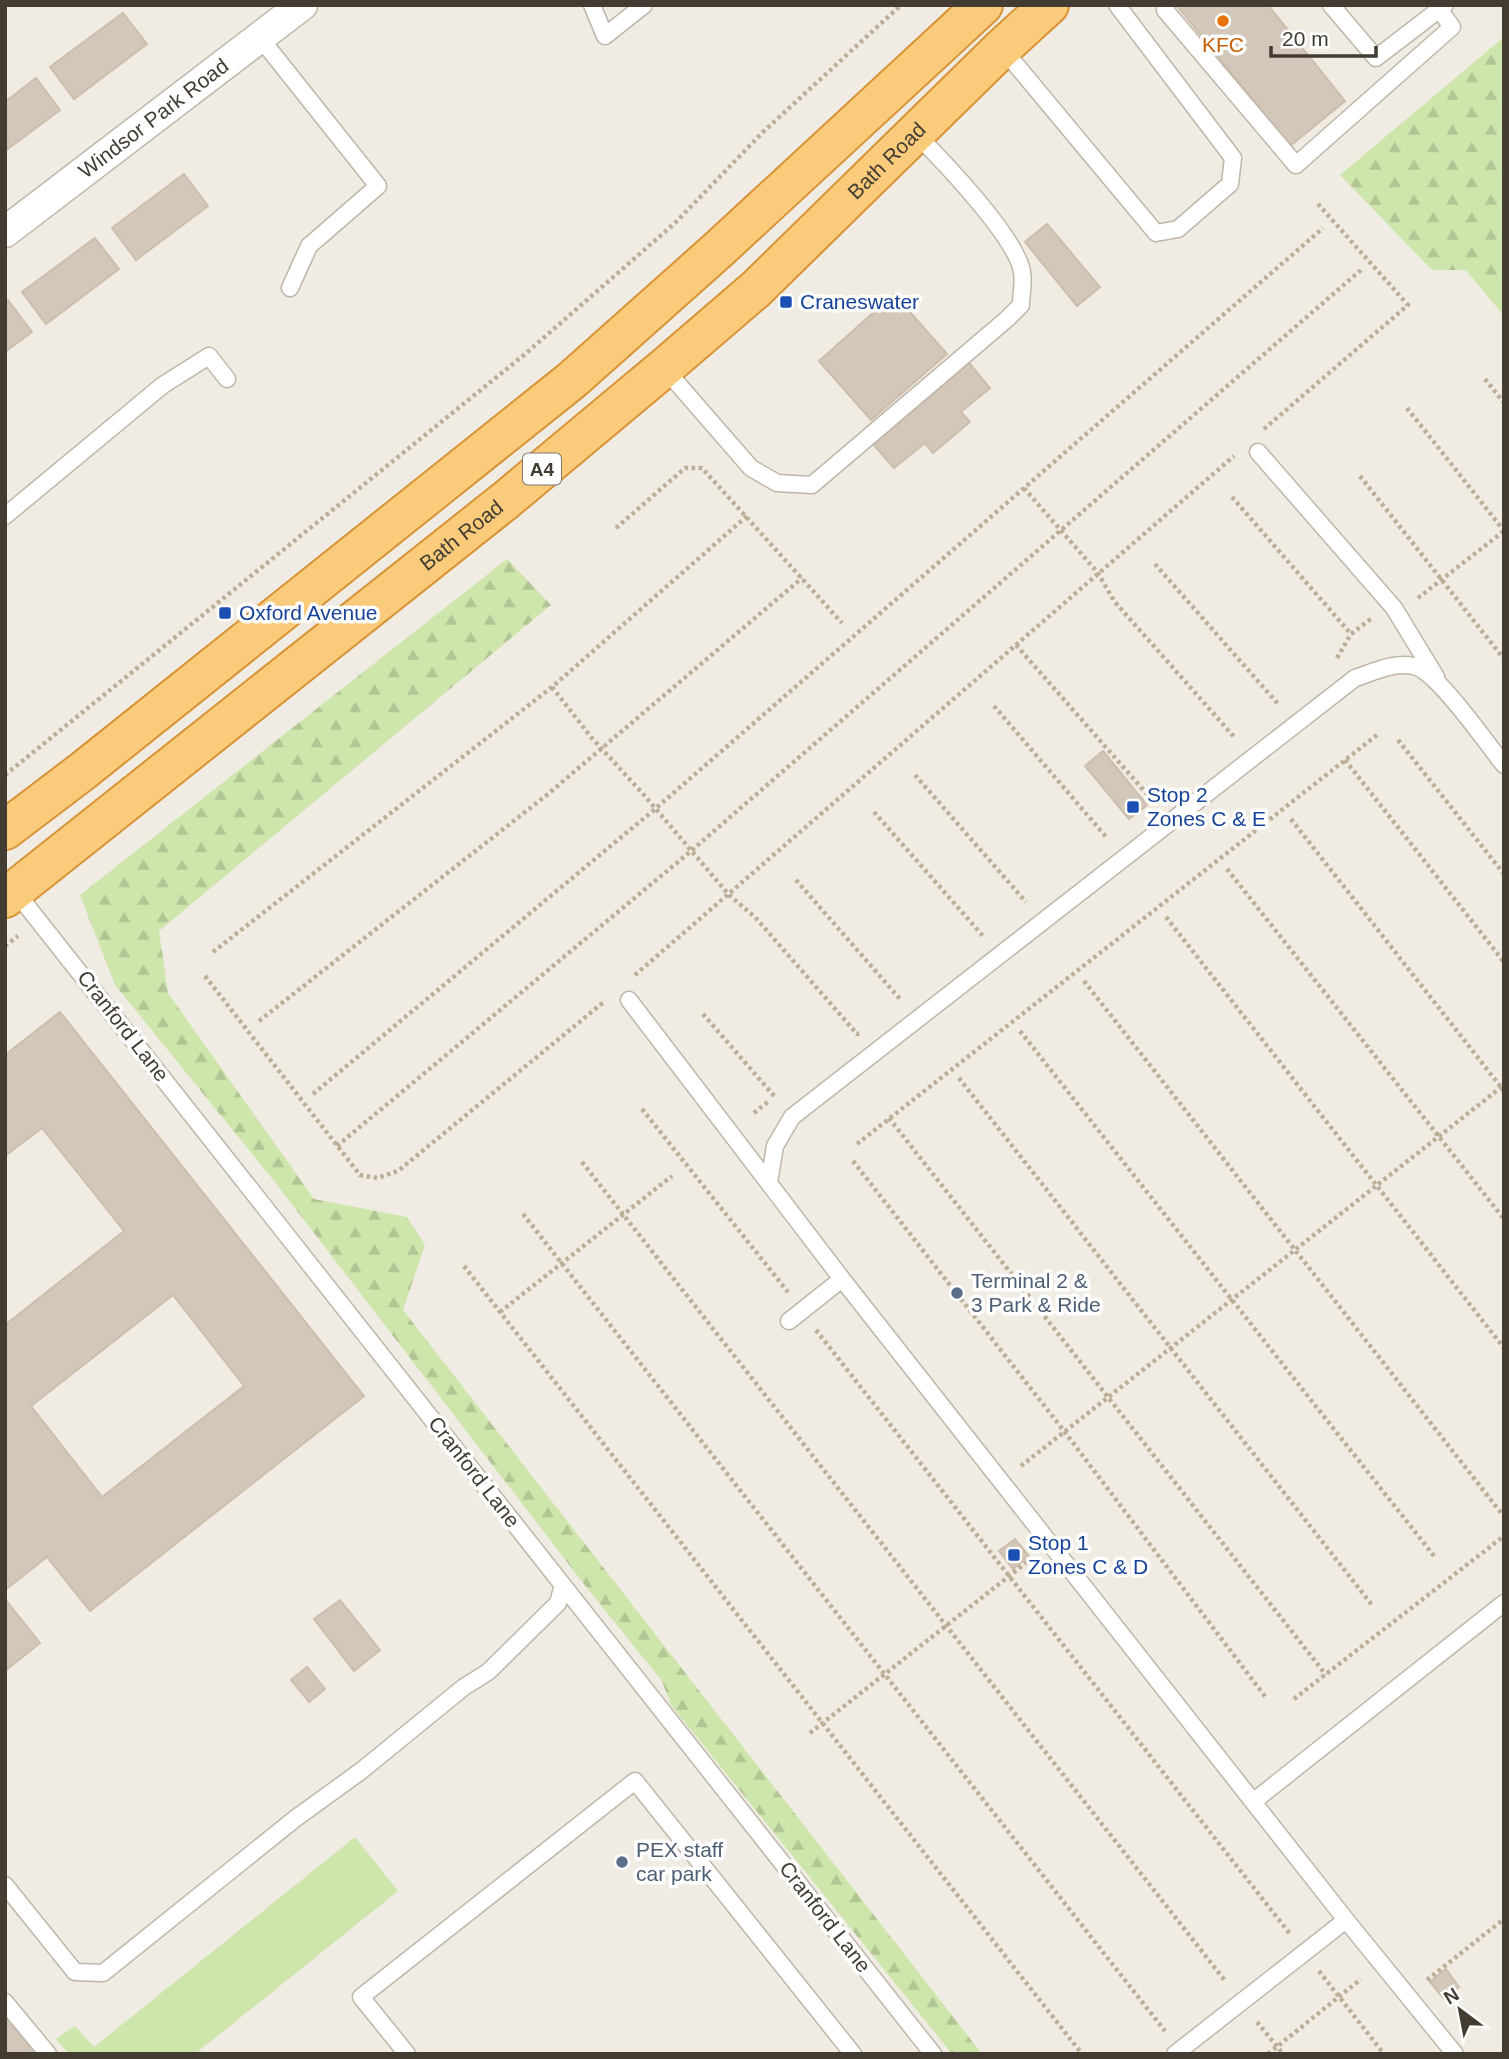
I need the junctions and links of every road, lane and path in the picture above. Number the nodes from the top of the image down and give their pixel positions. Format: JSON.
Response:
{"nodes":[{"id":1,"x":302,"y":5,"type":"edge"},
{"id":2,"x":592,"y":5,"type":"edge"},
{"id":3,"x":644,"y":5,"type":"edge"},
{"id":4,"x":901,"y":5,"type":"edge"},
{"id":5,"x":1049,"y":5,"type":"edge"},
{"id":6,"x":1116,"y":5,"type":"edge"},
{"id":7,"x":1167,"y":5,"type":"edge"},
{"id":8,"x":1331,"y":5,"type":"edge"},
{"id":9,"x":1442,"y":7,"type":"edge"},
{"id":10,"x":973,"y":9,"type":"edge"},
{"id":11,"x":261,"y":38,"type":"junction"},
{"id":12,"x":1002,"y":48,"type":"junction"},
{"id":13,"x":915,"y":134,"type":"junction"},
{"id":14,"x":1318,"y":204,"type":"dead end"},
{"id":15,"x":1323,"y":228,"type":"dead end"},
{"id":16,"x":5,"y":232,"type":"edge"},
{"id":17,"x":1361,"y":270,"type":"dead end"},
{"id":18,"x":290,"y":288,"type":"dead end"},
{"id":19,"x":664,"y":368,"type":"junction"},
{"id":20,"x":227,"y":379,"type":"dead end"},
{"id":21,"x":1485,"y":379,"type":"dead end"},
{"id":22,"x":1504,"y":402,"type":"edge"},
{"id":23,"x":1407,"y":408,"type":"dead end"},
{"id":24,"x":1252,"y":446,"type":"junction"},
{"id":25,"x":1360,"y":476,"type":"dead end"},
{"id":26,"x":1024,"y":488,"type":"junction"},
{"id":27,"x":1232,"y":497,"type":"dead end"},
{"id":28,"x":5,"y":516,"type":"edge"},
{"id":29,"x":747,"y":516,"type":"junction"},
{"id":30,"x":616,"y":528,"type":"dead end"},
{"id":31,"x":1061,"y":530,"type":"junction"},
{"id":32,"x":1504,"y":531,"type":"edge"},
{"id":33,"x":1155,"y":564,"type":"dead end"},
{"id":34,"x":1098,"y":573,"type":"junction"},
{"id":35,"x":802,"y":578,"type":"junction"},
{"id":36,"x":1442,"y":580,"type":"junction"},
{"id":37,"x":1394,"y":608,"type":"junction"},
{"id":38,"x":842,"y":624,"type":"dead end"},
{"id":39,"x":1352,"y":634,"type":"junction"},
{"id":40,"x":1016,"y":645,"type":"junction"},
{"id":41,"x":1504,"y":659,"type":"edge"},
{"id":42,"x":1328,"y":665,"type":"dead end"},
{"id":43,"x":1440,"y":684,"type":"junction"},
{"id":44,"x":552,"y":687,"type":"junction"},
{"id":45,"x":1288,"y":696,"type":"dead end"},
{"id":46,"x":1278,"y":704,"type":"junction"},
{"id":47,"x":993,"y":706,"type":"dead end"},
{"id":48,"x":1267,"y":713,"type":"dead end"},
{"id":49,"x":1246,"y":730,"type":"dead end"},
{"id":50,"x":1377,"y":735,"type":"dead end"},
{"id":51,"x":1235,"y":738,"type":"junction"},
{"id":52,"x":1398,"y":740,"type":"dead end"},
{"id":53,"x":1225,"y":746,"type":"dead end"},
{"id":54,"x":601,"y":748,"type":"junction"},
{"id":55,"x":1345,"y":760,"type":"junction"},
{"id":56,"x":1504,"y":765,"type":"edge"},
{"id":57,"x":5,"y":775,"type":"edge"},
{"id":58,"x":915,"y":775,"type":"dead end"},
{"id":59,"x":1164,"y":794,"type":"dead end"},
{"id":60,"x":1154,"y":802,"type":"junction"},
{"id":61,"x":655,"y":808,"type":"junction"},
{"id":62,"x":1145,"y":809,"type":"dead end"},
{"id":63,"x":874,"y":812,"type":"dead end"},
{"id":64,"x":1291,"y":819,"type":"dead end"},
{"id":65,"x":5,"y":830,"type":"edge"},
{"id":66,"x":1117,"y":831,"type":"dead end"},
{"id":67,"x":1107,"y":838,"type":"junction"},
{"id":68,"x":1097,"y":846,"type":"dead end"},
{"id":69,"x":691,"y":851,"type":"junction"},
{"id":70,"x":1227,"y":869,"type":"dead end"},
{"id":71,"x":1504,"y":874,"type":"edge"},
{"id":72,"x":796,"y":880,"type":"dead end"},
{"id":73,"x":8,"y":889,"type":"edge"},
{"id":74,"x":1036,"y":894,"type":"dead end"},
{"id":75,"x":729,"y":895,"type":"junction"},
{"id":76,"x":1026,"y":902,"type":"junction"},
{"id":77,"x":1015,"y":911,"type":"dead end"},
{"id":78,"x":1166,"y":917,"type":"dead end"},
{"id":79,"x":994,"y":928,"type":"dead end"},
{"id":80,"x":983,"y":936,"type":"junction"},
{"id":81,"x":973,"y":944,"type":"dead end"},
{"id":82,"x":213,"y":952,"type":"dead end"},
{"id":83,"x":1504,"y":962,"type":"edge"},
{"id":84,"x":205,"y":976,"type":"dead end"},
{"id":85,"x":630,"y":980,"type":"dead end"},
{"id":86,"x":1084,"y":981,"type":"dead end"},
{"id":87,"x":911,"y":992,"type":"dead end"},
{"id":88,"x":609,"y":998,"type":"dead end"},
{"id":89,"x":629,"y":1000,"type":"dead end"},
{"id":90,"x":901,"y":1000,"type":"junction"},
{"id":91,"x":890,"y":1009,"type":"dead end"},
{"id":92,"x":703,"y":1014,"type":"dead end"},
{"id":93,"x":258,"y":1021,"type":"dead end"},
{"id":94,"x":868,"y":1026,"type":"dead end"},
{"id":95,"x":1020,"y":1031,"type":"dead end"},
{"id":96,"x":959,"y":1078,"type":"dead end"},
{"id":97,"x":1503,"y":1088,"type":"edge"},
{"id":98,"x":313,"y":1094,"type":"dead end"},
{"id":99,"x":775,"y":1097,"type":"dead end"},
{"id":100,"x":642,"y":1109,"type":"dead end"},
{"id":101,"x":889,"y":1118,"type":"junction"},
{"id":102,"x":1439,"y":1136,"type":"junction"},
{"id":103,"x":857,"y":1144,"type":"dead end"},
{"id":104,"x":337,"y":1146,"type":"junction"},
{"id":105,"x":853,"y":1161,"type":"dead end"},
{"id":106,"x":582,"y":1162,"type":"dead end"},
{"id":107,"x":672,"y":1176,"type":"dead end"},
{"id":108,"x":769,"y":1183,"type":"junction"},
{"id":109,"x":1377,"y":1186,"type":"junction"},
{"id":110,"x":523,"y":1214,"type":"dead end"},
{"id":111,"x":624,"y":1214,"type":"junction"},
{"id":112,"x":1504,"y":1219,"type":"edge"},
{"id":113,"x":1295,"y":1250,"type":"junction"},
{"id":114,"x":561,"y":1263,"type":"junction"},
{"id":115,"x":464,"y":1266,"type":"dead end"},
{"id":116,"x":842,"y":1279,"type":"junction"},
{"id":117,"x":1233,"y":1299,"type":"junction"},
{"id":118,"x":500,"y":1312,"type":"junction"},
{"id":119,"x":796,"y":1316,"type":"junction"},
{"id":120,"x":1171,"y":1348,"type":"junction"},
{"id":121,"x":1504,"y":1348,"type":"edge"},
{"id":122,"x":1108,"y":1397,"type":"junction"},
{"id":123,"x":1065,"y":1431,"type":"junction"},
{"id":124,"x":1020,"y":1466,"type":"dead end"},
{"id":125,"x":1503,"y":1514,"type":"edge"},
{"id":126,"x":1504,"y":1536,"type":"edge"},
{"id":127,"x":1051,"y":1543,"type":"junction"},
{"id":128,"x":1434,"y":1556,"type":"dead end"},
{"id":129,"x":1009,"y":1576,"type":"junction"},
{"id":130,"x":563,"y":1585,"type":"junction"},
{"id":131,"x":1504,"y":1604,"type":"edge"},
{"id":132,"x":1372,"y":1605,"type":"dead end"},
{"id":133,"x":946,"y":1626,"type":"junction"},
{"id":134,"x":884,"y":1674,"type":"junction"},
{"id":135,"x":1326,"y":1675,"type":"junction"},
{"id":136,"x":1267,"y":1699,"type":"dead end"},
{"id":137,"x":1294,"y":1699,"type":"dead end"},
{"id":138,"x":822,"y":1723,"type":"junction"},
{"id":139,"x":810,"y":1733,"type":"dead end"},
{"id":140,"x":1254,"y":1801,"type":"junction"},
{"id":141,"x":5,"y":1885,"type":"edge"},
{"id":142,"x":1504,"y":1919,"type":"edge"},
{"id":143,"x":1346,"y":1920,"type":"junction"},
{"id":144,"x":1299,"y":1957,"type":"junction"},
{"id":145,"x":1381,"y":1963,"type":"junction"},
{"id":146,"x":1339,"y":1996,"type":"junction"},
{"id":147,"x":1408,"y":1996,"type":"junction"},
{"id":148,"x":5,"y":2002,"type":"edge"},
{"id":149,"x":1242,"y":2002,"type":"junction"},
{"id":150,"x":1277,"y":2046,"type":"junction"},
{"id":151,"x":1177,"y":2052,"type":"edge"},
{"id":152,"x":48,"y":2054,"type":"edge"},
{"id":153,"x":407,"y":2054,"type":"edge"},
{"id":154,"x":853,"y":2054,"type":"edge"},
{"id":155,"x":933,"y":2054,"type":"edge"},
{"id":156,"x":1082,"y":2054,"type":"edge"},
{"id":157,"x":1268,"y":2054,"type":"edge"},
{"id":158,"x":1283,"y":2054,"type":"edge"},
{"id":159,"x":1384,"y":2054,"type":"edge"},
{"id":160,"x":1455,"y":2054,"type":"edge"}],
"edges":[{"from":1,"to":11,"type":"street","name":"Windsor Park Road"},
{"from":2,"to":3,"type":"lane"},
{"from":4,"to":57,"type":"path"},
{"from":5,"to":12,"type":"highway","name":"Bath Road","number":"A4"},
{"from":6,"to":12,"type":"lane"},
{"from":7,"to":9,"type":"lane"},
{"from":8,"to":9,"type":"lane"},
{"from":10,"to":12,"type":"street"},
{"from":10,"to":65,"type":"highway","number":"A4"},
{"from":11,"to":16,"type":"street","name":"Windsor Park Road"},
{"from":11,"to":18,"type":"lane"},
{"from":12,"to":13,"type":"highway","name":"Bath Road","number":"A4"},
{"from":13,"to":19,"type":"highway","name":"Bath Road","number":"A4"},
{"from":13,"to":19,"type":"lane"},
{"from":14,"to":24,"type":"path"},
{"from":15,"to":26,"type":"path"},
{"from":17,"to":31,"type":"path"},
{"from":19,"to":73,"type":"highway","name":"Bath Road","number":"A4"},
{"from":20,"to":28,"type":"lane"},
{"from":21,"to":22,"type":"path"},
{"from":23,"to":32,"type":"path"},
{"from":24,"to":34,"type":"path"},
{"from":24,"to":37,"type":"lane"},
{"from":25,"to":36,"type":"path"},
{"from":26,"to":31,"type":"path"},
{"from":26,"to":61,"type":"path"},
{"from":27,"to":39,"type":"path"},
{"from":29,"to":30,"type":"path"},
{"from":29,"to":35,"type":"path"},
{"from":29,"to":44,"type":"path"},
{"from":31,"to":34,"type":"path"},
{"from":31,"to":69,"type":"path"},
{"from":32,"to":36,"type":"path"},
{"from":33,"to":46,"type":"path"},
{"from":34,"to":40,"type":"path"},
{"from":34,"to":51,"type":"path"},
{"from":35,"to":38,"type":"path"},
{"from":35,"to":54,"type":"path"},
{"from":36,"to":37,"type":"path"},
{"from":36,"to":41,"type":"path"},
{"from":37,"to":39,"type":"path"},
{"from":37,"to":43,"type":"lane"},
{"from":39,"to":42,"type":"path"},
{"from":40,"to":60,"type":"path"},
{"from":40,"to":75,"type":"path"},
{"from":43,"to":56,"type":"lane"},
{"from":43,"to":108,"type":"lane"},
{"from":44,"to":54,"type":"path"},
{"from":44,"to":82,"type":"path"},
{"from":45,"to":46,"type":"path"},
{"from":46,"to":48,"type":"path"},
{"from":47,"to":67,"type":"path"},
{"from":49,"to":51,"type":"path"},
{"from":50,"to":55,"type":"path"},
{"from":51,"to":53,"type":"path"},
{"from":52,"to":71,"type":"path"},
{"from":54,"to":61,"type":"path"},
{"from":54,"to":93,"type":"path"},
{"from":55,"to":83,"type":"path"},
{"from":55,"to":101,"type":"path"},
{"from":58,"to":76,"type":"path"},
{"from":59,"to":60,"type":"path"},
{"from":60,"to":62,"type":"path"},
{"from":61,"to":69,"type":"path"},
{"from":61,"to":98,"type":"path"},
{"from":63,"to":80,"type":"path"},
{"from":64,"to":97,"type":"path"},
{"from":66,"to":67,"type":"path"},
{"from":67,"to":68,"type":"path"},
{"from":69,"to":75,"type":"path"},
{"from":69,"to":104,"type":"path"},
{"from":70,"to":102,"type":"path"},
{"from":72,"to":90,"type":"path"},
{"from":73,"to":130,"type":"lane","name":"Cranford Lane"},
{"from":74,"to":76,"type":"path"},
{"from":75,"to":85,"type":"path"},
{"from":75,"to":94,"type":"path"},
{"from":76,"to":77,"type":"path"},
{"from":78,"to":109,"type":"path"},
{"from":79,"to":80,"type":"path"},
{"from":80,"to":81,"type":"path"},
{"from":84,"to":104,"type":"path"},
{"from":86,"to":113,"type":"path"},
{"from":87,"to":90,"type":"path"},
{"from":88,"to":104,"type":"path"},
{"from":89,"to":108,"type":"lane"},
{"from":90,"to":91,"type":"path"},
{"from":92,"to":99,"type":"path"},
{"from":95,"to":117,"type":"path"},
{"from":96,"to":120,"type":"path"},
{"from":97,"to":102,"type":"path"},
{"from":100,"to":119,"type":"path"},
{"from":101,"to":103,"type":"path"},
{"from":101,"to":122,"type":"path"},
{"from":102,"to":109,"type":"path"},
{"from":102,"to":112,"type":"path"},
{"from":105,"to":123,"type":"path"},
{"from":106,"to":111,"type":"path"},
{"from":107,"to":111,"type":"path"},
{"from":108,"to":116,"type":"lane"},
{"from":109,"to":113,"type":"path"},
{"from":109,"to":121,"type":"path"},
{"from":110,"to":114,"type":"path"},
{"from":111,"to":114,"type":"path"},
{"from":111,"to":133,"type":"path"},
{"from":113,"to":117,"type":"path"},
{"from":113,"to":125,"type":"path"},
{"from":114,"to":118,"type":"path"},
{"from":114,"to":134,"type":"path"},
{"from":115,"to":118,"type":"path"},
{"from":116,"to":119,"type":"lane"},
{"from":116,"to":127,"type":"lane"},
{"from":117,"to":120,"type":"path"},
{"from":117,"to":128,"type":"path"},
{"from":118,"to":138,"type":"path"},
{"from":119,"to":129,"type":"path"},
{"from":120,"to":122,"type":"path"},
{"from":120,"to":132,"type":"path"},
{"from":122,"to":123,"type":"path"},
{"from":122,"to":135,"type":"path"},
{"from":123,"to":124,"type":"path"},
{"from":123,"to":136,"type":"path"},
{"from":126,"to":135,"type":"path"},
{"from":127,"to":129,"type":"path"},
{"from":127,"to":140,"type":"lane"},
{"from":129,"to":133,"type":"path"},
{"from":129,"to":144,"type":"path"},
{"from":130,"to":141,"type":"lane"},
{"from":130,"to":155,"type":"lane","name":"Cranford Lane"},
{"from":131,"to":140,"type":"lane"},
{"from":133,"to":134,"type":"path"},
{"from":133,"to":149,"type":"path"},
{"from":134,"to":138,"type":"path"},
{"from":134,"to":151,"type":"path"},
{"from":135,"to":137,"type":"path"},
{"from":138,"to":139,"type":"path"},
{"from":138,"to":156,"type":"path"},
{"from":140,"to":143,"type":"lane"},
{"from":142,"to":147,"type":"path"},
{"from":143,"to":144,"type":"lane"},
{"from":143,"to":145,"type":"lane"},
{"from":144,"to":146,"type":"path"},
{"from":144,"to":149,"type":"lane"},
{"from":145,"to":146,"type":"path"},
{"from":145,"to":147,"type":"lane"},
{"from":146,"to":150,"type":"path"},
{"from":146,"to":159,"type":"path"},
{"from":147,"to":160,"type":"lane"},
{"from":148,"to":152,"type":"lane"},
{"from":149,"to":150,"type":"path"},
{"from":149,"to":151,"type":"lane"},
{"from":150,"to":157,"type":"path"},
{"from":150,"to":158,"type":"path"},
{"from":153,"to":154,"type":"lane"}]}
